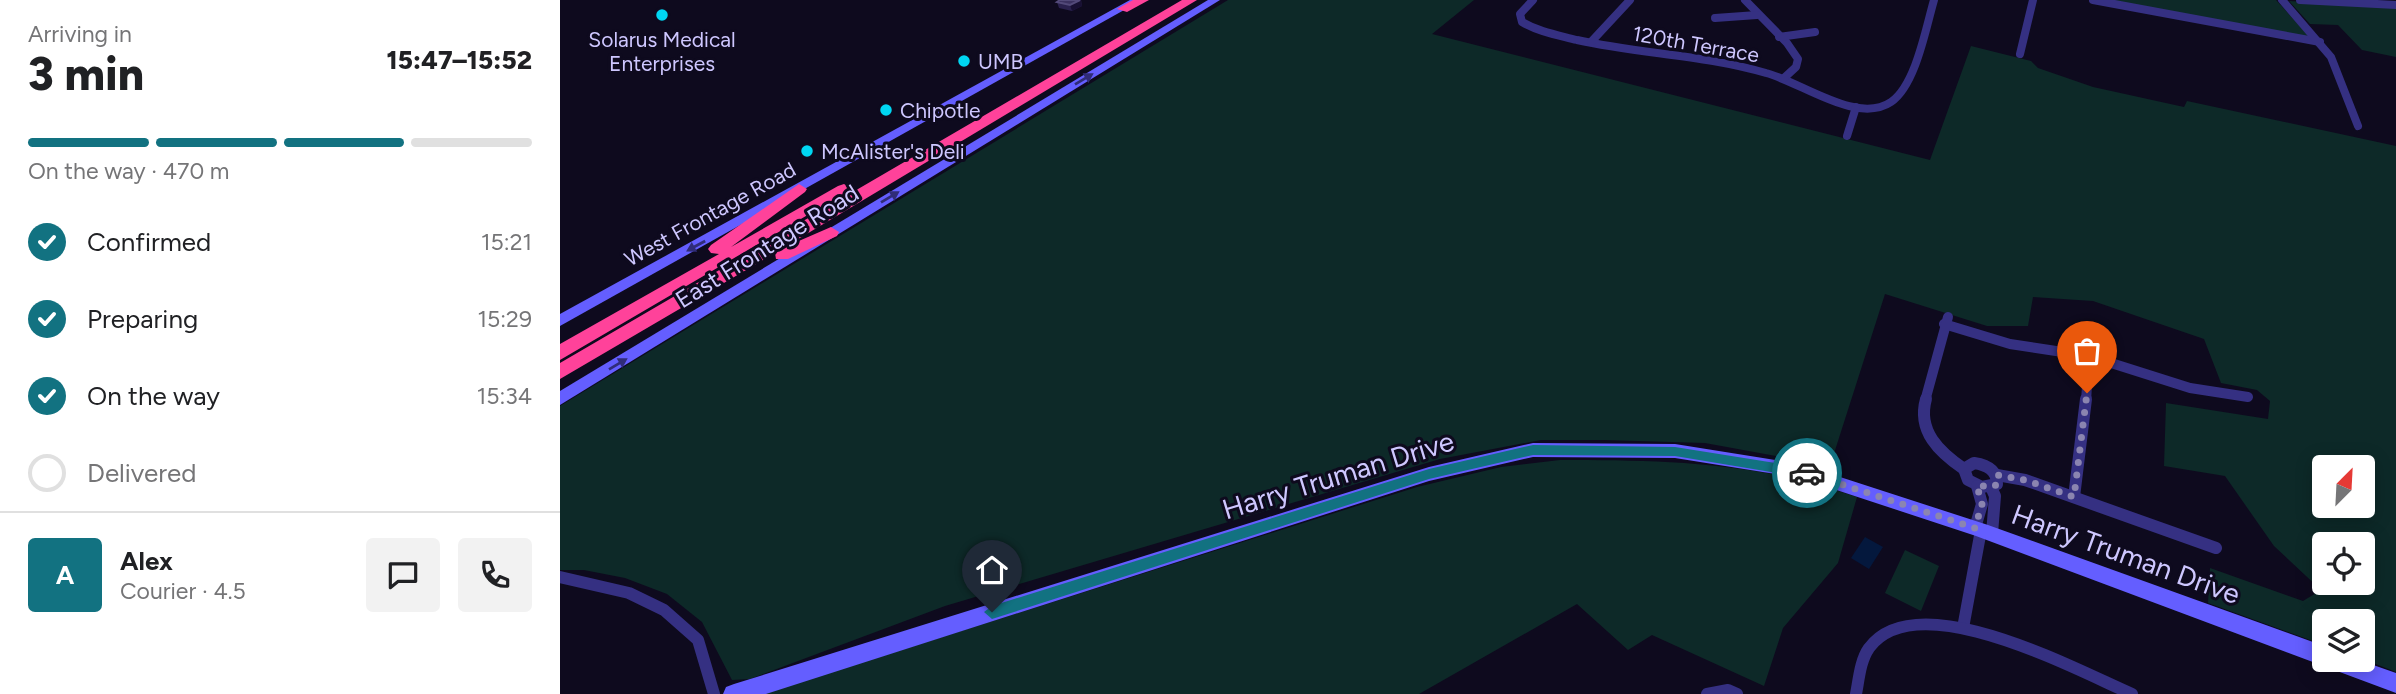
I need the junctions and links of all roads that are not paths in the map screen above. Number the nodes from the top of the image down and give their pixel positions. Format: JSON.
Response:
{"nodes":[{"id":1,"x":1137,"y":0,"type":"edge"},
{"id":2,"x":1143,"y":0,"type":"edge"},
{"id":3,"x":1173,"y":0,"type":"edge"},
{"id":4,"x":1191,"y":0,"type":"edge"},
{"id":5,"x":1214,"y":0,"type":"edge"},
{"id":6,"x":1533,"y":0,"type":"edge"},
{"id":7,"x":1630,"y":0,"type":"edge"},
{"id":8,"x":1745,"y":0,"type":"edge"},
{"id":9,"x":1934,"y":0,"type":"edge"},
{"id":10,"x":2033,"y":0,"type":"edge"},
{"id":11,"x":2093,"y":0,"type":"edge"},
{"id":12,"x":2282,"y":0,"type":"edge"},
{"id":13,"x":2300,"y":0,"type":"edge"},
{"id":14,"x":2396,"y":5,"type":"edge"},
{"id":15,"x":1123,"y":9,"type":"junction"},
{"id":16,"x":1757,"y":15,"type":"junction"},
{"id":17,"x":1715,"y":18,"type":"dead end"},
{"id":18,"x":1815,"y":32,"type":"dead end"},
{"id":19,"x":1779,"y":37,"type":"junction"},
{"id":20,"x":1591,"y":42,"type":"junction"},
{"id":21,"x":2320,"y":42,"type":"junction"},
{"id":22,"x":2020,"y":54,"type":"dead end"},
{"id":23,"x":1784,"y":78,"type":"junction"},
{"id":24,"x":1856,"y":107,"type":"junction"},
{"id":25,"x":2358,"y":126,"type":"dead end"},
{"id":26,"x":1847,"y":136,"type":"dead end"},
{"id":27,"x":799,"y":189,"type":"junction"},
{"id":28,"x":831,"y":232,"type":"junction"},
{"id":29,"x":560,"y":321,"type":"edge"},
{"id":30,"x":631,"y":330,"type":"junction"},
{"id":31,"x":598,"y":331,"type":"junction"},
{"id":32,"x":560,"y":353,"type":"edge"},
{"id":33,"x":2088,"y":356,"type":"junction"},
{"id":34,"x":560,"y":372,"type":"edge"},
{"id":35,"x":2248,"y":397,"type":"dead end"},
{"id":36,"x":560,"y":399,"type":"edge"},
{"id":37,"x":1964,"y":469,"type":"junction"},
{"id":38,"x":1994,"y":481,"type":"junction"},
{"id":39,"x":1977,"y":486,"type":"junction"},
{"id":40,"x":2074,"y":497,"type":"junction"},
{"id":41,"x":1983,"y":531,"type":"junction"},
{"id":42,"x":2216,"y":548,"type":"dead end"},
{"id":43,"x":560,"y":577,"type":"edge"},
{"id":44,"x":1963,"y":628,"type":"junction"},
{"id":45,"x":2312,"y":652,"type":"edge"},
{"id":46,"x":2366,"y":672,"type":"edge"},
{"id":47,"x":2396,"y":683,"type":"edge"},
{"id":48,"x":714,"y":694,"type":"edge"},
{"id":49,"x":734,"y":694,"type":"edge"},
{"id":50,"x":1707,"y":694,"type":"edge"},
{"id":51,"x":1737,"y":694,"type":"edge"},
{"id":52,"x":1856,"y":694,"type":"edge"},
{"id":53,"x":2132,"y":694,"type":"edge"}],
"edges":[{"from":1,"to":15,"type":"street","name":"West Frontage Road"},
{"from":2,"to":15,"type":"highway"},
{"from":3,"to":31,"type":"highway"},
{"from":4,"to":30,"type":"highway"},
{"from":28,"to":5,"type":"street","name":"East Frontage Road","one_way":true},
{"from":6,"to":20,"type":"street","name":"120th Terrace"},
{"from":7,"to":20,"type":"street"},
{"from":8,"to":16,"type":"street"},
{"from":9,"to":24,"type":"street","name":"120th Terrace"},
{"from":10,"to":22,"type":"street"},
{"from":11,"to":21,"type":"street"},
{"from":12,"to":21,"type":"street"},
{"from":13,"to":14,"type":"street"},
{"from":15,"to":27,"type":"street","name":"West Frontage Road"},
{"from":16,"to":17,"type":"street"},
{"from":16,"to":19,"type":"street"},
{"from":18,"to":19,"type":"street"},
{"from":19,"to":23,"type":"street"},
{"from":20,"to":23,"type":"street","name":"120th Terrace"},
{"from":21,"to":25,"type":"street"},
{"from":23,"to":24,"type":"street","name":"120th Terrace"},
{"from":24,"to":26,"type":"street"},
{"from":27,"to":29,"type":"street","name":"West Frontage Road","one_way":true},
{"from":27,"to":31,"type":"highway"},
{"from":28,"to":30,"type":"highway"},
{"from":36,"to":28,"type":"street","name":"East Frontage Road","one_way":true},
{"from":30,"to":34,"type":"highway"},
{"from":31,"to":32,"type":"highway"},
{"from":33,"to":35,"type":"street"},
{"from":33,"to":37,"type":"street"},
{"from":33,"to":40,"type":"street"},
{"from":37,"to":38,"type":"street"},
{"from":37,"to":39,"type":"street"},
{"from":38,"to":39,"type":"street"},
{"from":38,"to":40,"type":"street"},
{"from":38,"to":41,"type":"street"},
{"from":39,"to":41,"type":"street"},
{"from":40,"to":42,"type":"street"},
{"from":41,"to":44,"type":"street"},
{"from":41,"to":45,"type":"street","name":"Harry Truman Drive"},
{"from":41,"to":49,"type":"street","name":"Harry Truman Drive"},
{"from":43,"to":48,"type":"street"},
{"from":44,"to":52,"type":"street"},
{"from":44,"to":53,"type":"street"},
{"from":46,"to":47,"type":"street"},
{"from":50,"to":51,"type":"street"}]}
